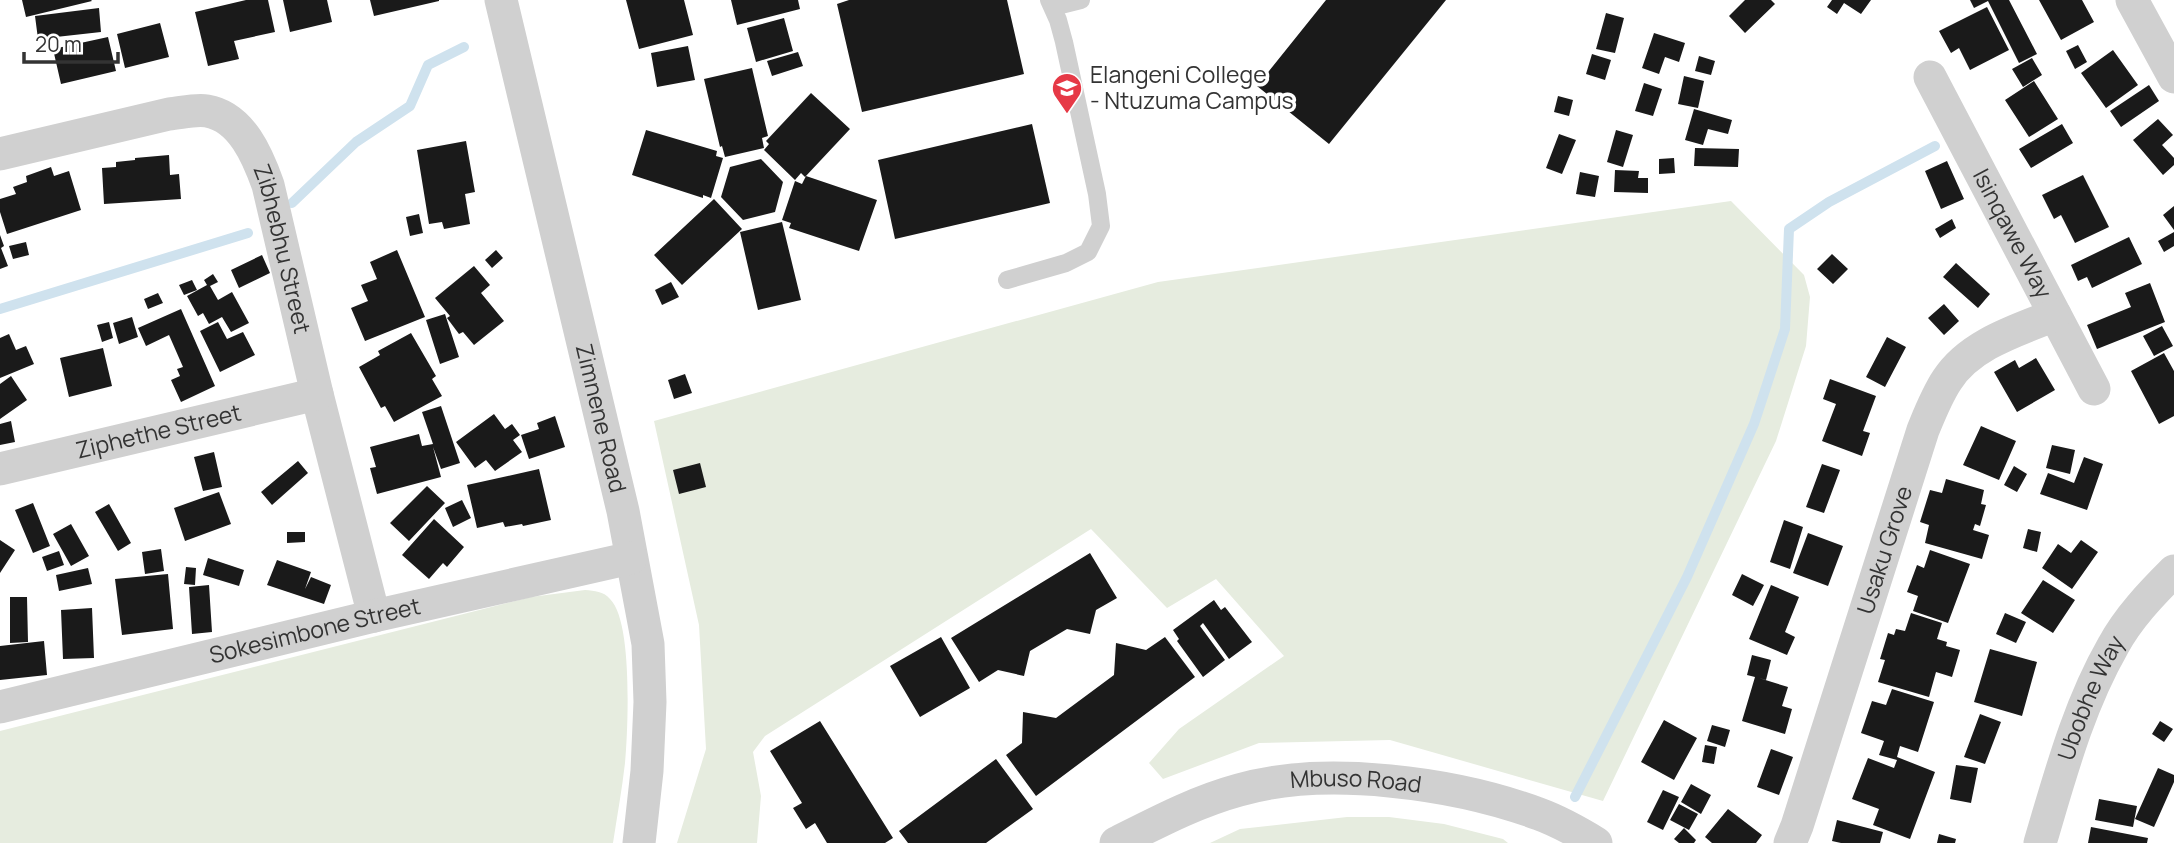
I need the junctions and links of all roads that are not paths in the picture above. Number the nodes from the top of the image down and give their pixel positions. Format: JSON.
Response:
{"nodes":[{"id":1,"x":501,"y":0,"type":"edge"},
{"id":2,"x":1082,"y":0,"type":"edge"},
{"id":3,"x":2132,"y":0,"type":"edge"},
{"id":4,"x":1051,"y":4,"type":"edge"},
{"id":5,"x":1930,"y":77,"type":"dead end"},
{"id":6,"x":2174,"y":77,"type":"edge"},
{"id":7,"x":0,"y":154,"type":"edge"},
{"id":8,"x":1007,"y":280,"type":"dead end"},
{"id":9,"x":2055,"y":315,"type":"junction"},
{"id":10,"x":2094,"y":388,"type":"dead end"},
{"id":11,"x":317,"y":394,"type":"junction"},
{"id":12,"x":0,"y":469,"type":"edge"},
{"id":13,"x":631,"y":558,"type":"junction"},
{"id":14,"x":2174,"y":571,"type":"edge"},
{"id":15,"x":374,"y":616,"type":"junction"},
{"id":16,"x":0,"y":707,"type":"edge"},
{"id":17,"x":639,"y":843,"type":"edge"},
{"id":18,"x":1116,"y":843,"type":"edge"},
{"id":19,"x":1596,"y":843,"type":"edge"},
{"id":20,"x":1790,"y":843,"type":"edge"},
{"id":21,"x":2040,"y":843,"type":"edge"}],
"edges":[{"from":1,"to":13,"type":"street","name":"Zimnene Road"},
{"from":2,"to":4,"type":"lane"},
{"from":3,"to":6,"type":"street"},
{"from":4,"to":8,"type":"lane"},
{"from":5,"to":9,"type":"street","name":"Isinqawe Way"},
{"from":7,"to":11,"type":"street","name":"Zibhebhu Street"},
{"from":9,"to":10,"type":"street","name":"Isinqawe Way"},
{"from":9,"to":20,"type":"street","name":"Usaku Grove"},
{"from":11,"to":12,"type":"street","name":"Ziphethe Street"},
{"from":11,"to":15,"type":"street","name":"Zibhebhu Street"},
{"from":13,"to":15,"type":"street","name":"Sokesimbone Street"},
{"from":13,"to":17,"type":"street","name":"Zimnene Road"},
{"from":14,"to":21,"type":"street","name":"Ubobhe Way"},
{"from":15,"to":16,"type":"street","name":"Sokesimbone Street"},
{"from":18,"to":19,"type":"street","name":"Mbuso Road"}]}
